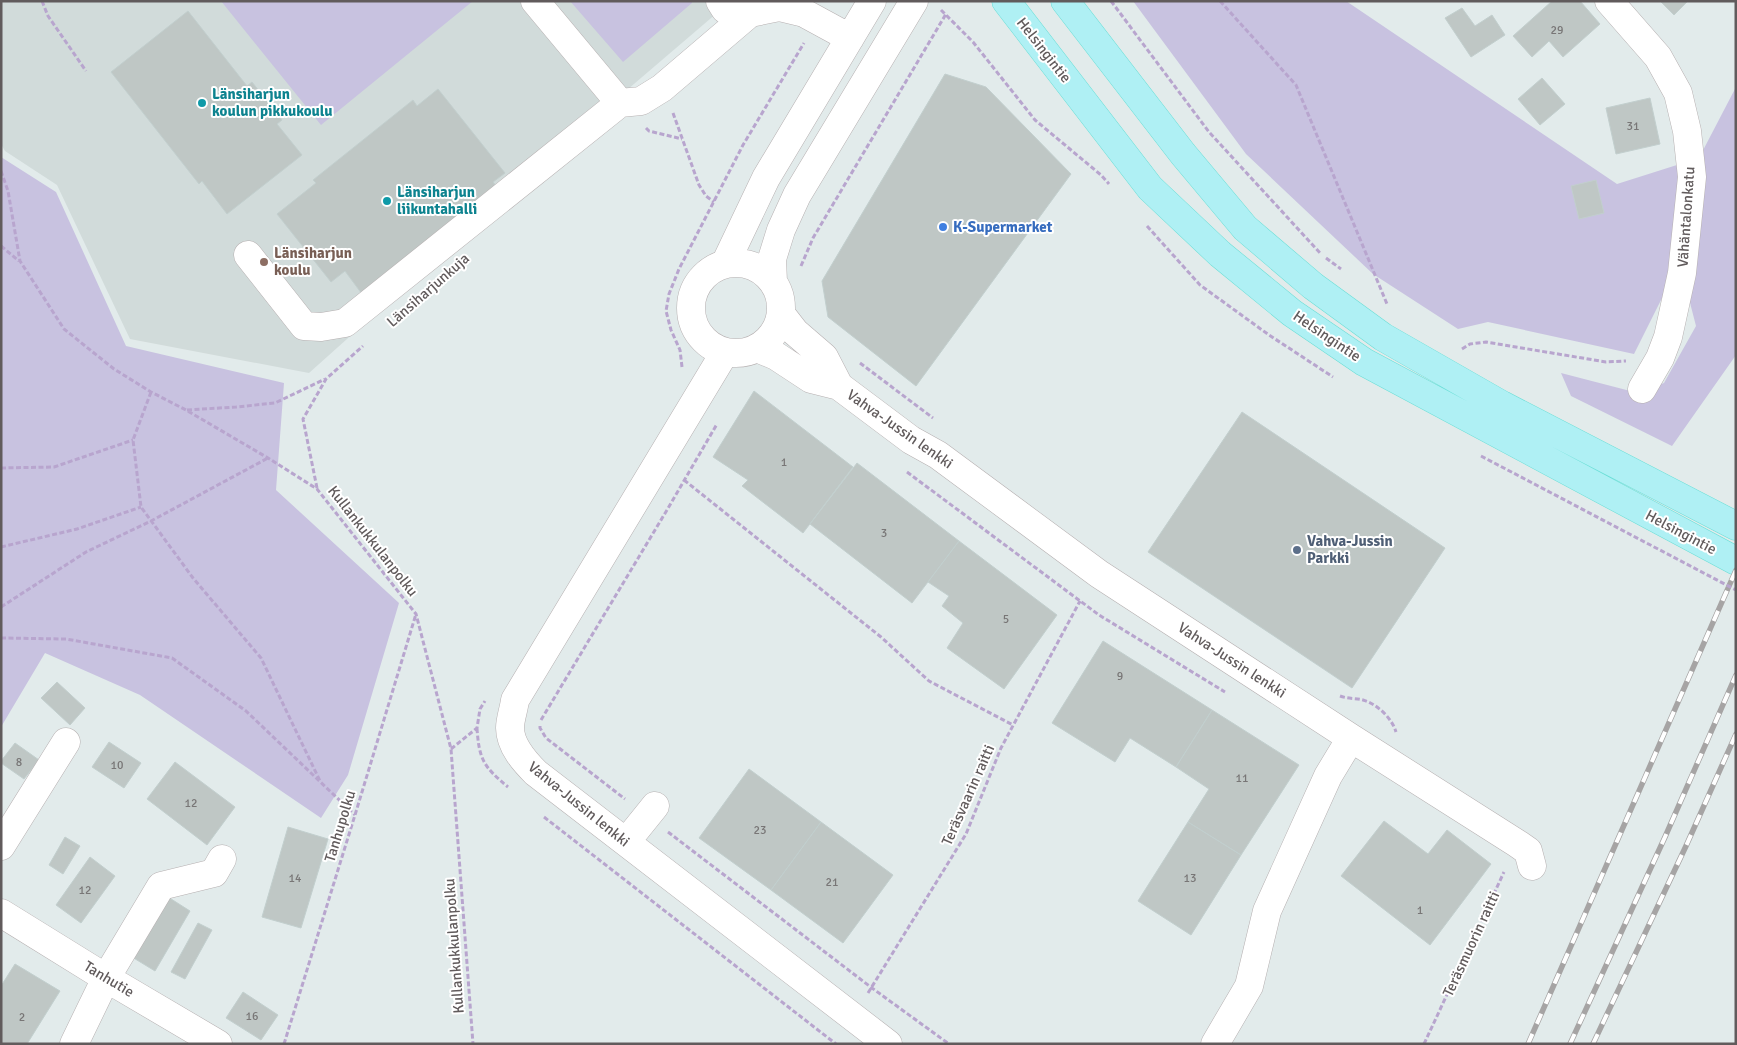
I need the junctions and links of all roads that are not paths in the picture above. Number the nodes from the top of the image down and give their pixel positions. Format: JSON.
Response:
{"nodes":[{"id":1,"x":535,"y":1,"type":"edge"},
{"id":2,"x":720,"y":1,"type":"edge"},
{"id":3,"x":872,"y":1,"type":"edge"},
{"id":4,"x":1006,"y":1,"type":"edge"},
{"id":5,"x":1065,"y":1,"type":"edge"},
{"id":6,"x":1609,"y":1,"type":"edge"},
{"id":7,"x":925,"y":3,"type":"edge"},
{"id":8,"x":750,"y":13,"type":"junction"},
{"id":9,"x":850,"y":38,"type":"junction"},
{"id":10,"x":620,"y":103,"type":"junction"},
{"id":11,"x":248,"y":255,"type":"dead end"},
{"id":12,"x":725,"y":264,"type":"junction"},
{"id":13,"x":773,"y":282,"type":"junction"},
{"id":14,"x":781,"y":314,"type":"junction"},
{"id":15,"x":756,"y":348,"type":"junction"},
{"id":16,"x":725,"y":352,"type":"junction"},
{"id":17,"x":839,"y":386,"type":"junction"},
{"id":18,"x":1642,"y":389,"type":"dead end"},
{"id":19,"x":1736,"y":526,"type":"edge"},
{"id":20,"x":1736,"y":561,"type":"edge"},
{"id":21,"x":1351,"y":738,"type":"junction"},
{"id":22,"x":66,"y":742,"type":"dead end"},
{"id":23,"x":651,"y":810,"type":"road end"},
{"id":24,"x":626,"y":842,"type":"junction"},
{"id":25,"x":1,"y":846,"type":"edge"},
{"id":26,"x":1525,"y":855,"type":"road end"},
{"id":27,"x":222,"y":859,"type":"dead end"},
{"id":28,"x":1,"y":913,"type":"edge"},
{"id":29,"x":106,"y":978,"type":"junction"},
{"id":30,"x":74,"y":1044,"type":"edge"},
{"id":31,"x":218,"y":1044,"type":"edge"},
{"id":32,"x":888,"y":1044,"type":"edge"},
{"id":33,"x":1215,"y":1044,"type":"edge"}],
"edges":[{"from":1,"to":10,"type":"street"},
{"from":2,"to":8,"type":"street"},
{"from":3,"to":9,"type":"street"},
{"from":4,"to":20,"type":"main road","name":"Helsingintie"},
{"from":5,"to":19,"type":"main road","name":"Helsingintie"},
{"from":6,"to":18,"type":"street","name":"Vähäntalonkatu"},
{"from":7,"to":13,"type":"street"},
{"from":8,"to":9,"type":"street"},
{"from":8,"to":10,"type":"street"},
{"from":9,"to":12,"type":"street"},
{"from":10,"to":11,"type":"street"},
{"from":12,"to":13,"type":"street"},
{"from":12,"to":16,"type":"street"},
{"from":13,"to":14,"type":"street"},
{"from":14,"to":15,"type":"street"},
{"from":14,"to":17,"type":"street","name":"Vahva-Jussin lenkki"},
{"from":15,"to":16,"type":"street"},
{"from":15,"to":17,"type":"street","name":"Vahva-Jussin lenkki"},
{"from":16,"to":24,"type":"street","name":"Vahva-Jussin lenkki"},
{"from":17,"to":21,"type":"street","name":"Vahva-Jussin lenkki"},
{"from":21,"to":26,"type":"street"},
{"from":21,"to":33,"type":"street"},
{"from":22,"to":25,"type":"street"},
{"from":23,"to":24,"type":"street"},
{"from":24,"to":32,"type":"street","name":"Vahva-Jussin lenkki"},
{"from":27,"to":29,"type":"street"},
{"from":28,"to":29,"type":"street","name":"Tanhutie"},
{"from":29,"to":30,"type":"street"},
{"from":29,"to":31,"type":"street","name":"Tanhutie"}]}
